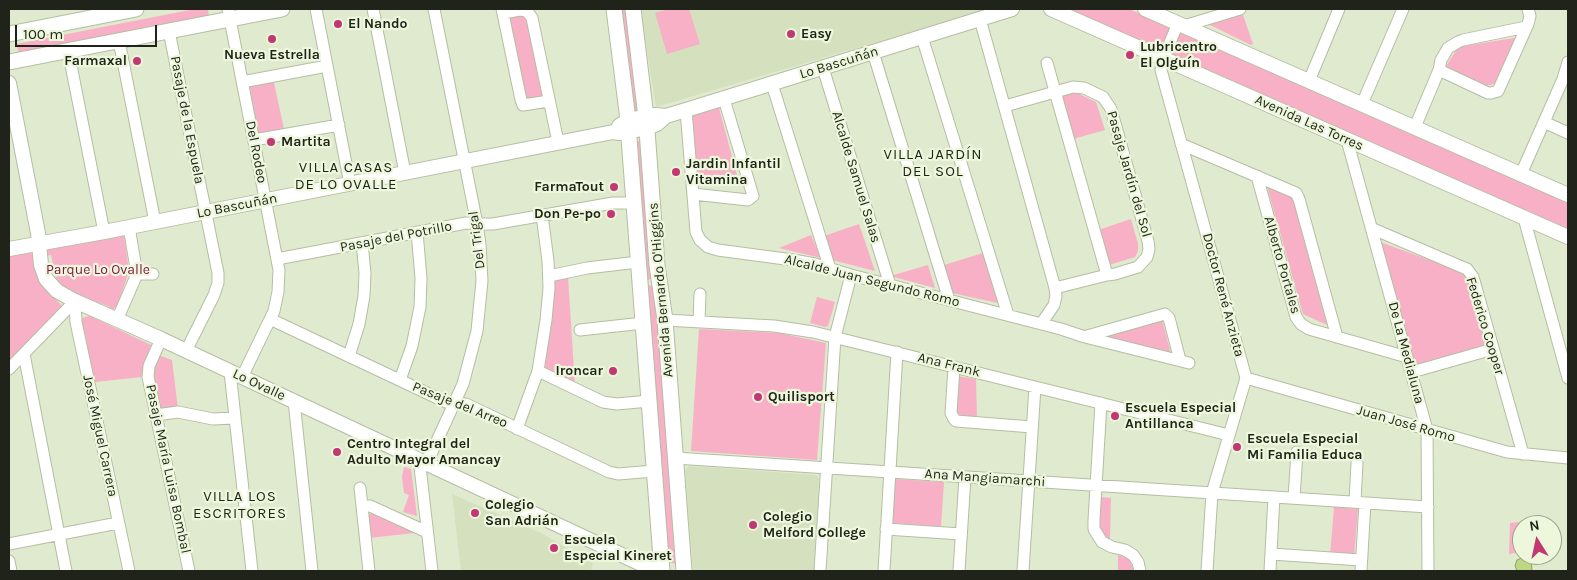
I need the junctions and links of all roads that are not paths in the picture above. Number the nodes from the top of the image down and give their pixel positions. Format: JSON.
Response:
{"nodes":[{"id":1,"x":136,"y":9,"type":"edge"},
{"id":2,"x":282,"y":9,"type":"edge"},
{"id":3,"x":316,"y":9,"type":"edge"},
{"id":4,"x":373,"y":9,"type":"edge"},
{"id":5,"x":434,"y":9,"type":"edge"},
{"id":6,"x":614,"y":9,"type":"edge"},
{"id":7,"x":633,"y":9,"type":"edge"},
{"id":8,"x":1012,"y":9,"type":"edge"},
{"id":9,"x":1051,"y":9,"type":"edge"},
{"id":10,"x":1145,"y":9,"type":"edge"},
{"id":11,"x":1240,"y":9,"type":"edge"},
{"id":12,"x":1339,"y":9,"type":"edge"},
{"id":13,"x":1403,"y":9,"type":"edge"},
{"id":14,"x":1528,"y":9,"type":"edge"},
{"id":15,"x":503,"y":11,"type":"edge"},
{"id":16,"x":229,"y":14,"type":"edge"},
{"id":17,"x":980,"y":19,"type":"junction"},
{"id":18,"x":1181,"y":25,"type":"junction"},
{"id":19,"x":1526,"y":27,"type":"junction"},
{"id":20,"x":169,"y":31,"type":"junction"},
{"id":21,"x":9,"y":34,"type":"edge"},
{"id":22,"x":922,"y":37,"type":"junction"},
{"id":23,"x":118,"y":40,"type":"junction"},
{"id":24,"x":68,"y":50,"type":"junction"},
{"id":25,"x":872,"y":52,"type":"junction"},
{"id":26,"x":1163,"y":58,"type":"junction"},
{"id":27,"x":9,"y":62,"type":"edge"},
{"id":28,"x":1568,"y":62,"type":"edge"},
{"id":29,"x":1047,"y":63,"type":"dead end"},
{"id":30,"x":327,"y":66,"type":"junction"},
{"id":31,"x":823,"y":68,"type":"junction"},
{"id":32,"x":1439,"y":70,"type":"junction"},
{"id":33,"x":1566,"y":80,"type":"edge"},
{"id":34,"x":1309,"y":81,"type":"junction"},
{"id":35,"x":242,"y":82,"type":"junction"},
{"id":36,"x":9,"y":83,"type":"edge"},
{"id":37,"x":772,"y":84,"type":"junction"},
{"id":38,"x":1055,"y":92,"type":"junction"},
{"id":39,"x":724,"y":99,"type":"junction"},
{"id":40,"x":549,"y":101,"type":"junction"},
{"id":41,"x":1362,"y":104,"type":"junction"},
{"id":42,"x":1005,"y":106,"type":"junction"},
{"id":43,"x":686,"y":110,"type":"junction"},
{"id":44,"x":646,"y":122,"type":"junction"},
{"id":45,"x":1544,"y":122,"type":"junction"},
{"id":46,"x":339,"y":124,"type":"junction"},
{"id":47,"x":628,"y":126,"type":"junction"},
{"id":48,"x":1415,"y":127,"type":"junction"},
{"id":49,"x":1568,"y":133,"type":"edge"},
{"id":50,"x":254,"y":140,"type":"junction"},
{"id":51,"x":1347,"y":140,"type":"junction"},
{"id":52,"x":558,"y":142,"type":"junction"},
{"id":53,"x":1182,"y":144,"type":"junction"},
{"id":54,"x":465,"y":161,"type":"junction"},
{"id":55,"x":405,"y":173,"type":"junction"},
{"id":56,"x":1521,"y":174,"type":"junction"},
{"id":57,"x":1257,"y":176,"type":"junction"},
{"id":58,"x":350,"y":184,"type":"junction"},
{"id":59,"x":693,"y":194,"type":"junction"},
{"id":60,"x":1568,"y":195,"type":"edge"},
{"id":61,"x":266,"y":200,"type":"junction"},
{"id":62,"x":634,"y":203,"type":"junction"},
{"id":63,"x":206,"y":212,"type":"junction"},
{"id":64,"x":542,"y":215,"type":"junction"},
{"id":65,"x":1524,"y":218,"type":"junction"},
{"id":66,"x":155,"y":222,"type":"junction"},
{"id":67,"x":477,"y":224,"type":"junction"},
{"id":68,"x":129,"y":227,"type":"junction"},
{"id":69,"x":1372,"y":228,"type":"junction"},
{"id":70,"x":104,"y":232,"type":"junction"},
{"id":71,"x":417,"y":232,"type":"junction"},
{"id":72,"x":1568,"y":237,"type":"edge"},
{"id":73,"x":362,"y":243,"type":"junction"},
{"id":74,"x":38,"y":245,"type":"junction"},
{"id":75,"x":9,"y":250,"type":"edge"},
{"id":76,"x":277,"y":259,"type":"junction"},
{"id":77,"x":638,"y":262,"type":"junction"},
{"id":78,"x":830,"y":269,"type":"junction"},
{"id":79,"x":137,"y":274,"type":"junction"},
{"id":80,"x":153,"y":274,"type":"dead end"},
{"id":81,"x":852,"y":275,"type":"junction"},
{"id":82,"x":1107,"y":275,"type":"junction"},
{"id":83,"x":549,"y":276,"type":"junction"},
{"id":84,"x":890,"y":285,"type":"junction"},
{"id":85,"x":1055,"y":288,"type":"junction"},
{"id":86,"x":700,"y":294,"type":"dead end"},
{"id":87,"x":949,"y":300,"type":"junction"},
{"id":88,"x":75,"y":302,"type":"junction"},
{"id":89,"x":1008,"y":315,"type":"junction"},
{"id":90,"x":117,"y":320,"type":"junction"},
{"id":91,"x":270,"y":320,"type":"junction"},
{"id":92,"x":665,"y":320,"type":"junction"},
{"id":93,"x":698,"y":322,"type":"junction"},
{"id":94,"x":643,"y":323,"type":"junction"},
{"id":95,"x":1040,"y":324,"type":"junction"},
{"id":96,"x":580,"y":330,"type":"dead end"},
{"id":97,"x":835,"y":337,"type":"junction"},
{"id":98,"x":1085,"y":337,"type":"junction"},
{"id":99,"x":1337,"y":337,"type":"junction"},
{"id":100,"x":160,"y":339,"type":"junction"},
{"id":101,"x":1493,"y":349,"type":"junction"},
{"id":102,"x":186,"y":351,"type":"junction"},
{"id":103,"x":897,"y":352,"type":"junction"},
{"id":104,"x":24,"y":354,"type":"junction"},
{"id":105,"x":349,"y":356,"type":"junction"},
{"id":106,"x":1407,"y":357,"type":"junction"},
{"id":107,"x":954,"y":367,"type":"junction"},
{"id":108,"x":9,"y":369,"type":"edge"},
{"id":109,"x":538,"y":371,"type":"junction"},
{"id":110,"x":1412,"y":372,"type":"junction"},
{"id":111,"x":236,"y":375,"type":"junction"},
{"id":112,"x":1246,"y":378,"type":"junction"},
{"id":113,"x":1568,"y":378,"type":"edge"},
{"id":114,"x":400,"y":380,"type":"junction"},
{"id":115,"x":1035,"y":387,"type":"junction"},
{"id":116,"x":294,"y":401,"type":"junction"},
{"id":117,"x":648,"y":401,"type":"junction"},
{"id":118,"x":456,"y":403,"type":"junction"},
{"id":119,"x":1101,"y":403,"type":"junction"},
{"id":120,"x":156,"y":415,"type":"junction"},
{"id":121,"x":235,"y":418,"type":"junction"},
{"id":122,"x":1032,"y":427,"type":"junction"},
{"id":123,"x":517,"y":429,"type":"junction"},
{"id":124,"x":1428,"y":430,"type":"junction"},
{"id":125,"x":1229,"y":435,"type":"junction"},
{"id":126,"x":1297,"y":452,"type":"dead end"},
{"id":127,"x":1522,"y":454,"type":"junction"},
{"id":128,"x":675,"y":458,"type":"junction"},
{"id":129,"x":1568,"y":458,"type":"edge"},
{"id":130,"x":423,"y":462,"type":"junction"},
{"id":131,"x":1357,"y":463,"type":"dead end"},
{"id":132,"x":827,"y":468,"type":"junction"},
{"id":133,"x":654,"y":471,"type":"junction"},
{"id":134,"x":890,"y":472,"type":"junction"},
{"id":135,"x":965,"y":477,"type":"junction"},
{"id":136,"x":1029,"y":481,"type":"junction"},
{"id":137,"x":1096,"y":485,"type":"junction"},
{"id":138,"x":360,"y":488,"type":"dead end"},
{"id":139,"x":1212,"y":493,"type":"junction"},
{"id":140,"x":1274,"y":497,"type":"junction"},
{"id":141,"x":1294,"y":498,"type":"junction"},
{"id":142,"x":1360,"y":502,"type":"junction"},
{"id":143,"x":362,"y":505,"type":"junction"},
{"id":144,"x":1428,"y":507,"type":"junction"},
{"id":145,"x":118,"y":523,"type":"junction"},
{"id":146,"x":886,"y":529,"type":"junction"},
{"id":147,"x":427,"y":532,"type":"junction"},
{"id":148,"x":59,"y":534,"type":"junction"},
{"id":149,"x":961,"y":534,"type":"junction"},
{"id":150,"x":9,"y":544,"type":"edge"},
{"id":151,"x":1271,"y":554,"type":"junction"},
{"id":152,"x":9,"y":562,"type":"edge"},
{"id":153,"x":1361,"y":566,"type":"edge"},
{"id":154,"x":11,"y":571,"type":"edge"},
{"id":155,"x":66,"y":571,"type":"edge"},
{"id":156,"x":128,"y":571,"type":"edge"},
{"id":157,"x":189,"y":571,"type":"edge"},
{"id":158,"x":252,"y":571,"type":"edge"},
{"id":159,"x":312,"y":571,"type":"edge"},
{"id":160,"x":369,"y":571,"type":"edge"},
{"id":161,"x":432,"y":571,"type":"edge"},
{"id":162,"x":656,"y":571,"type":"edge"},
{"id":163,"x":662,"y":571,"type":"edge"},
{"id":164,"x":684,"y":571,"type":"edge"},
{"id":165,"x":820,"y":571,"type":"edge"},
{"id":166,"x":884,"y":571,"type":"edge"},
{"id":167,"x":958,"y":571,"type":"edge"},
{"id":168,"x":1023,"y":571,"type":"edge"},
{"id":169,"x":1140,"y":571,"type":"edge"},
{"id":170,"x":1207,"y":571,"type":"edge"},
{"id":171,"x":1270,"y":571,"type":"edge"},
{"id":172,"x":1428,"y":571,"type":"edge"}],
"edges":[{"from":1,"to":21,"type":"main road"},
{"from":2,"to":16,"type":"main road"},
{"from":3,"to":30,"type":"street"},
{"from":4,"to":55,"type":"street"},
{"from":5,"to":54,"type":"street","name":"Del Trigal"},
{"from":6,"to":47,"type":"main road","name":"Avenida Bernardo O'Higgins"},
{"from":7,"to":44,"type":"main road","name":"Avenida Bernardo O'Higgins"},
{"from":8,"to":17,"type":"street","name":"Lo Bascuñán"},
{"from":9,"to":26,"type":"street","name":"Avenida Las Torres"},
{"from":10,"to":18,"type":"street"},
{"from":11,"to":18,"type":"street"},
{"from":12,"to":34,"type":"street"},
{"from":13,"to":41,"type":"street"},
{"from":14,"to":19,"type":"street"},
{"from":15,"to":40,"type":"street"},
{"from":15,"to":40,"type":"street"},
{"from":16,"to":20,"type":"main road"},
{"from":16,"to":35,"type":"street","name":"Del Rodeo"},
{"from":17,"to":22,"type":"street","name":"Lo Bascuñán"},
{"from":17,"to":42,"type":"street"},
{"from":18,"to":26,"type":"street","name":"Doctor René Anzieta"},
{"from":18,"to":34,"type":"street"},
{"from":19,"to":32,"type":"street"},
{"from":19,"to":32,"type":"street"},
{"from":20,"to":23,"type":"main road"},
{"from":20,"to":63,"type":"street","name":"Pasaje de la Espuela"},
{"from":22,"to":25,"type":"street","name":"Lo Bascuñán"},
{"from":22,"to":89,"type":"street"},
{"from":23,"to":24,"type":"main road"},
{"from":23,"to":66,"type":"street"},
{"from":24,"to":27,"type":"main road"},
{"from":24,"to":70,"type":"street"},
{"from":25,"to":31,"type":"street","name":"Lo Bascuñán"},
{"from":25,"to":87,"type":"street"},
{"from":26,"to":51,"type":"street","name":"Avenida Las Torres"},
{"from":26,"to":53,"type":"street","name":"Doctor René Anzieta"},
{"from":28,"to":33,"type":"street"},
{"from":29,"to":38,"type":"street"},
{"from":30,"to":35,"type":"street"},
{"from":30,"to":46,"type":"street"},
{"from":31,"to":37,"type":"street","name":"Lo Bascuñán"},
{"from":31,"to":84,"type":"street","name":"Alcalde Samuel Salas"},
{"from":32,"to":48,"type":"street"},
{"from":33,"to":45,"type":"street"},
{"from":34,"to":41,"type":"street"},
{"from":35,"to":50,"type":"street","name":"Del Rodeo"},
{"from":36,"to":74,"type":"street","name":"Lo Ovalle"},
{"from":37,"to":39,"type":"street","name":"Lo Bascuñán"},
{"from":37,"to":78,"type":"street"},
{"from":38,"to":42,"type":"street","name":"Pasaje Jardín del Sol"},
{"from":38,"to":82,"type":"street"},
{"from":38,"to":82,"type":"street","name":"Pasaje Jardín del Sol"},
{"from":39,"to":43,"type":"street","name":"Lo Bascuñán"},
{"from":39,"to":59,"type":"street"},
{"from":40,"to":52,"type":"street"},
{"from":41,"to":48,"type":"street"},
{"from":42,"to":85,"type":"street"},
{"from":43,"to":44,"type":"street","name":"Lo Bascuñán"},
{"from":43,"to":59,"type":"street"},
{"from":44,"to":47,"type":"street","name":"Lo Bascuñán"},
{"from":44,"to":92,"type":"main road","name":"Avenida Bernardo O'Higgins"},
{"from":45,"to":49,"type":"street"},
{"from":45,"to":56,"type":"street"},
{"from":46,"to":50,"type":"street"},
{"from":46,"to":58,"type":"street"},
{"from":47,"to":52,"type":"street","name":"Lo Bascuñán"},
{"from":47,"to":62,"type":"main road","name":"Avenida Bernardo O'Higgins"},
{"from":48,"to":56,"type":"street"},
{"from":50,"to":61,"type":"street","name":"Del Rodeo"},
{"from":51,"to":65,"type":"street","name":"Avenida Las Torres"},
{"from":51,"to":69,"type":"street","name":"De La Medialuna"},
{"from":52,"to":54,"type":"street","name":"Lo Bascuñán"},
{"from":53,"to":57,"type":"street"},
{"from":53,"to":112,"type":"street","name":"Doctor René Anzieta"},
{"from":54,"to":55,"type":"street","name":"Lo Bascuñán"},
{"from":54,"to":67,"type":"street","name":"Del Trigal"},
{"from":55,"to":58,"type":"street","name":"Lo Bascuñán"},
{"from":56,"to":60,"type":"street"},
{"from":57,"to":99,"type":"street"},
{"from":57,"to":99,"type":"street","name":"Alberto Portales"},
{"from":58,"to":61,"type":"street","name":"Lo Bascuñán"},
{"from":59,"to":78,"type":"street","name":"Alcalde Juan Segundo Romo"},
{"from":61,"to":63,"type":"street","name":"Lo Bascuñán"},
{"from":61,"to":76,"type":"street","name":"Del Rodeo"},
{"from":62,"to":64,"type":"street","name":"Pasaje del Potrillo"},
{"from":62,"to":77,"type":"main road","name":"Avenida Bernardo O'Higgins"},
{"from":63,"to":66,"type":"street","name":"Lo Bascuñán"},
{"from":63,"to":102,"type":"street","name":"Pasaje de la Espuela"},
{"from":64,"to":67,"type":"street","name":"Pasaje del Potrillo"},
{"from":64,"to":83,"type":"street"},
{"from":65,"to":72,"type":"street","name":"Avenida Las Torres"},
{"from":65,"to":113,"type":"street"},
{"from":66,"to":68,"type":"street","name":"Lo Bascuñán"},
{"from":67,"to":71,"type":"street","name":"Pasaje del Potrillo"},
{"from":67,"to":118,"type":"street","name":"Del Trigal"},
{"from":68,"to":70,"type":"street","name":"Lo Bascuñán"},
{"from":68,"to":79,"type":"street"},
{"from":69,"to":101,"type":"street","name":"Federico Cooper"},
{"from":69,"to":106,"type":"street","name":"De La Medialuna"},
{"from":70,"to":74,"type":"street","name":"Lo Bascuñán"},
{"from":71,"to":73,"type":"street","name":"Pasaje del Potrillo"},
{"from":71,"to":114,"type":"street"},
{"from":73,"to":76,"type":"street","name":"Pasaje del Potrillo"},
{"from":73,"to":105,"type":"street"},
{"from":74,"to":75,"type":"street","name":"Lo Bascuñán"},
{"from":74,"to":88,"type":"street","name":"Lo Ovalle"},
{"from":76,"to":91,"type":"street","name":"Del Rodeo"},
{"from":77,"to":83,"type":"street"},
{"from":77,"to":94,"type":"main road","name":"Avenida Bernardo O'Higgins"},
{"from":78,"to":81,"type":"street","name":"Alcalde Juan Segundo Romo"},
{"from":79,"to":80,"type":"street"},
{"from":79,"to":90,"type":"street"},
{"from":81,"to":84,"type":"street","name":"Alcalde Juan Segundo Romo"},
{"from":81,"to":97,"type":"street"},
{"from":82,"to":85,"type":"street","name":"Pasaje Jardín del Sol"},
{"from":83,"to":109,"type":"street"},
{"from":84,"to":87,"type":"street","name":"Alcalde Juan Segundo Romo"},
{"from":85,"to":95,"type":"street"},
{"from":86,"to":93,"type":"street"},
{"from":87,"to":89,"type":"street","name":"Alcalde Juan Segundo Romo"},
{"from":88,"to":90,"type":"street","name":"Lo Ovalle"},
{"from":88,"to":104,"type":"street"},
{"from":88,"to":145,"type":"street","name":"José Miguel Carrera"},
{"from":89,"to":95,"type":"street","name":"Alcalde Juan Segundo Romo"},
{"from":90,"to":100,"type":"street","name":"Lo Ovalle"},
{"from":91,"to":105,"type":"street","name":"Pasaje del Arreo"},
{"from":91,"to":111,"type":"street","name":"Del Rodeo"},
{"from":92,"to":93,"type":"street","name":"Ana Frank"},
{"from":92,"to":128,"type":"main road","name":"Avenida Bernardo O'Higgins"},
{"from":93,"to":97,"type":"street","name":"Ana Frank"},
{"from":94,"to":96,"type":"street"},
{"from":94,"to":117,"type":"main road","name":"Avenida Bernardo O'Higgins"},
{"from":95,"to":98,"type":"street","name":"Alcalde Juan Segundo Romo"},
{"from":97,"to":103,"type":"street","name":"Ana Frank"},
{"from":97,"to":132,"type":"street"},
{"from":98,"to":98,"type":"street","name":"Alcalde Juan Segundo Romo"},
{"from":99,"to":106,"type":"street","name":"Alberto Portales"},
{"from":100,"to":102,"type":"street","name":"Lo Ovalle"},
{"from":100,"to":120,"type":"street","name":"Pasaje María Luisa Bombal"},
{"from":101,"to":110,"type":"street"},
{"from":101,"to":127,"type":"street","name":"Federico Cooper"},
{"from":102,"to":111,"type":"street","name":"Lo Ovalle"},
{"from":103,"to":107,"type":"street","name":"Ana Frank"},
{"from":103,"to":134,"type":"street"},
{"from":104,"to":108,"type":"street"},
{"from":104,"to":148,"type":"street"},
{"from":105,"to":114,"type":"street","name":"Pasaje del Arreo"},
{"from":106,"to":110,"type":"street","name":"De La Medialuna"},
{"from":107,"to":115,"type":"street","name":"Ana Frank"},
{"from":107,"to":122,"type":"street"},
{"from":109,"to":117,"type":"street"},
{"from":109,"to":123,"type":"street"},
{"from":110,"to":124,"type":"street","name":"De La Medialuna"},
{"from":111,"to":116,"type":"street","name":"Lo Ovalle"},
{"from":111,"to":121,"type":"street"},
{"from":112,"to":124,"type":"street","name":"Juan José Romo"},
{"from":112,"to":125,"type":"street"},
{"from":114,"to":118,"type":"street","name":"Pasaje del Arreo"},
{"from":115,"to":119,"type":"street","name":"Ana Frank"},
{"from":115,"to":122,"type":"street"},
{"from":116,"to":130,"type":"street","name":"Lo Ovalle"},
{"from":116,"to":159,"type":"street"},
{"from":117,"to":133,"type":"main road","name":"Avenida Bernardo O'Higgins"},
{"from":118,"to":123,"type":"street","name":"Pasaje del Arreo"},
{"from":118,"to":130,"type":"street","name":"Del Trigal"},
{"from":119,"to":125,"type":"street","name":"Ana Frank"},
{"from":119,"to":137,"type":"street"},
{"from":120,"to":121,"type":"street"},
{"from":120,"to":157,"type":"street","name":"Pasaje María Luisa Bombal"},
{"from":121,"to":158,"type":"street"},
{"from":122,"to":136,"type":"street"},
{"from":123,"to":133,"type":"street","name":"Pasaje del Arreo"},
{"from":124,"to":127,"type":"street","name":"Juan José Romo"},
{"from":124,"to":144,"type":"street","name":"De La Medialuna"},
{"from":125,"to":139,"type":"street"},
{"from":126,"to":141,"type":"street"},
{"from":127,"to":129,"type":"street","name":"Juan José Romo"},
{"from":128,"to":132,"type":"street","name":"Ana Mangiamarchi"},
{"from":128,"to":164,"type":"main road","name":"Avenida Bernardo O'Higgins"},
{"from":130,"to":147,"type":"street"},
{"from":130,"to":162,"type":"street","name":"Lo Ovalle"},
{"from":131,"to":142,"type":"street"},
{"from":132,"to":134,"type":"street","name":"Ana Mangiamarchi"},
{"from":132,"to":165,"type":"street"},
{"from":133,"to":163,"type":"main road","name":"Avenida Bernardo O'Higgins"},
{"from":134,"to":135,"type":"street","name":"Ana Mangiamarchi"},
{"from":134,"to":146,"type":"street"},
{"from":135,"to":136,"type":"street","name":"Ana Mangiamarchi"},
{"from":135,"to":149,"type":"street"},
{"from":136,"to":137,"type":"street","name":"Ana Mangiamarchi"},
{"from":136,"to":168,"type":"street"},
{"from":137,"to":139,"type":"street","name":"Ana Mangiamarchi"},
{"from":137,"to":169,"type":"street"},
{"from":138,"to":143,"type":"street"},
{"from":139,"to":140,"type":"street","name":"Ana Mangiamarchi"},
{"from":139,"to":170,"type":"street"},
{"from":140,"to":141,"type":"street","name":"Ana Mangiamarchi"},
{"from":140,"to":151,"type":"street"},
{"from":141,"to":142,"type":"street","name":"Ana Mangiamarchi"},
{"from":142,"to":144,"type":"street","name":"Ana Mangiamarchi"},
{"from":142,"to":153,"type":"street"},
{"from":143,"to":147,"type":"street"},
{"from":143,"to":160,"type":"street"},
{"from":144,"to":172,"type":"street","name":"De La Medialuna"},
{"from":145,"to":148,"type":"street"},
{"from":145,"to":156,"type":"street","name":"José Miguel Carrera"},
{"from":146,"to":149,"type":"street"},
{"from":146,"to":166,"type":"street"},
{"from":147,"to":161,"type":"street"},
{"from":148,"to":150,"type":"street"},
{"from":148,"to":155,"type":"street"},
{"from":149,"to":167,"type":"street"},
{"from":151,"to":153,"type":"street"},
{"from":151,"to":171,"type":"street"},
{"from":152,"to":154,"type":"street"}]}
